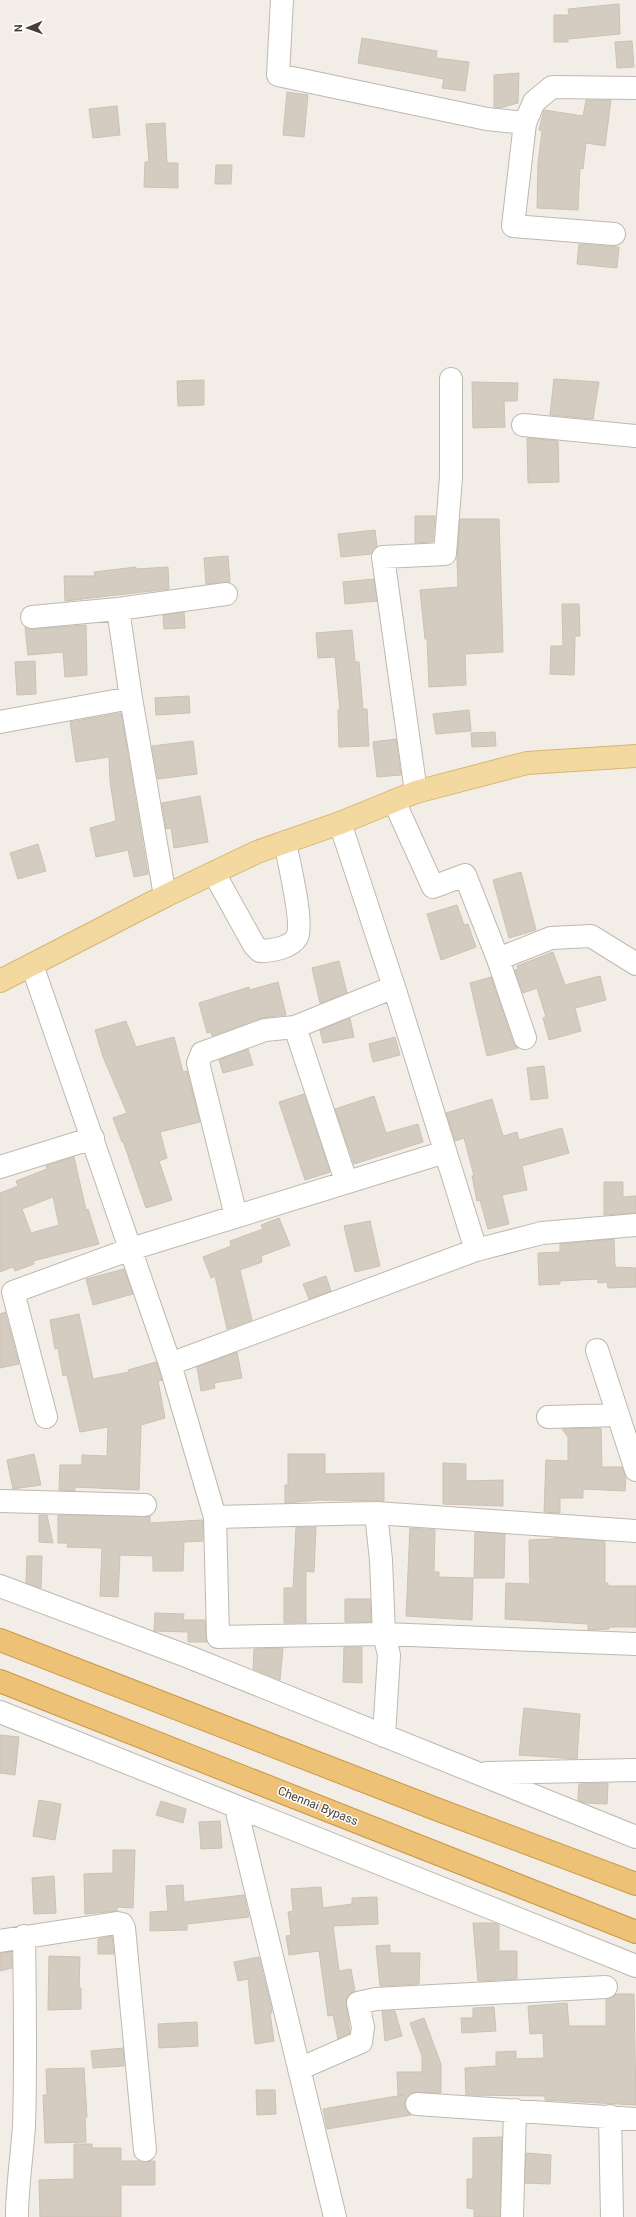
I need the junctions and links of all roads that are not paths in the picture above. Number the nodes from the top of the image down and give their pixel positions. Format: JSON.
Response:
{"nodes":[{"id":1,"x":282,"y":0,"type":"edge"},
{"id":2,"x":636,"y":88,"type":"edge"},
{"id":3,"x":525,"y":123,"type":"junction"},
{"id":4,"x":614,"y":234,"type":"dead end"},
{"id":5,"x":451,"y":379,"type":"dead end"},
{"id":6,"x":523,"y":425,"type":"dead end"},
{"id":7,"x":636,"y":436,"type":"edge"},
{"id":8,"x":226,"y":594,"type":"dead end"},
{"id":9,"x":118,"y":609,"type":"junction"},
{"id":10,"x":32,"y":617,"type":"dead end"},
{"id":11,"x":131,"y":698,"type":"junction"},
{"id":12,"x":0,"y":722,"type":"edge"},
{"id":13,"x":636,"y":756,"type":"edge"},
{"id":14,"x":416,"y":792,"type":"junction"},
{"id":15,"x":394,"y":801,"type":"junction"},
{"id":16,"x":340,"y":823,"type":"junction"},
{"id":17,"x":285,"y":842,"type":"junction"},
{"id":18,"x":214,"y":873,"type":"junction"},
{"id":19,"x":165,"y":896,"type":"junction"},
{"id":20,"x":498,"y":959,"type":"junction"},
{"id":21,"x":636,"y":964,"type":"edge"},
{"id":22,"x":32,"y":965,"type":"junction"},
{"id":23,"x":0,"y":981,"type":"edge"},
{"id":24,"x":394,"y":987,"type":"junction"},
{"id":25,"x":296,"y":1027,"type":"junction"},
{"id":26,"x":525,"y":1038,"type":"dead end"},
{"id":27,"x":93,"y":1138,"type":"junction"},
{"id":28,"x":445,"y":1152,"type":"junction"},
{"id":29,"x":0,"y":1167,"type":"edge"},
{"id":30,"x":346,"y":1181,"type":"junction"},
{"id":31,"x":236,"y":1216,"type":"junction"},
{"id":32,"x":636,"y":1225,"type":"edge"},
{"id":33,"x":131,"y":1249,"type":"junction"},
{"id":34,"x":476,"y":1250,"type":"junction"},
{"id":35,"x":6,"y":1294,"type":"edge"},
{"id":36,"x":597,"y":1350,"type":"dead end"},
{"id":37,"x":170,"y":1364,"type":"junction"},
{"id":38,"x":46,"y":1417,"type":"dead end"},
{"id":39,"x":548,"y":1417,"type":"dead end"},
{"id":40,"x":625,"y":1422,"type":"edge"},
{"id":41,"x":636,"y":1470,"type":"edge"},
{"id":42,"x":0,"y":1502,"type":"edge"},
{"id":43,"x":145,"y":1505,"type":"dead end"},
{"id":44,"x":376,"y":1513,"type":"junction"},
{"id":45,"x":215,"y":1517,"type":"junction"},
{"id":46,"x":636,"y":1531,"type":"edge"},
{"id":47,"x":0,"y":1586,"type":"edge"},
{"id":48,"x":384,"y":1634,"type":"junction"},
{"id":49,"x":0,"y":1640,"type":"edge"},
{"id":50,"x":636,"y":1644,"type":"edge"},
{"id":51,"x":0,"y":1681,"type":"edge"},
{"id":52,"x":0,"y":1712,"type":"edge"},
{"id":53,"x":384,"y":1736,"type":"junction"},
{"id":54,"x":636,"y":1770,"type":"edge"},
{"id":55,"x":478,"y":1773,"type":"junction"},
{"id":56,"x":236,"y":1808,"type":"junction"},
{"id":57,"x":636,"y":1838,"type":"edge"},
{"id":58,"x":636,"y":1884,"type":"edge"},
{"id":59,"x":636,"y":1932,"type":"edge"},
{"id":60,"x":24,"y":1936,"type":"junction"},
{"id":61,"x":0,"y":1941,"type":"edge"},
{"id":62,"x":636,"y":1966,"type":"edge"},
{"id":63,"x":606,"y":1987,"type":"dead end"},
{"id":64,"x":299,"y":2069,"type":"junction"},
{"id":65,"x":417,"y":2104,"type":"dead end"},
{"id":66,"x":515,"y":2110,"type":"junction"},
{"id":67,"x":610,"y":2116,"type":"junction"},
{"id":68,"x":636,"y":2119,"type":"edge"},
{"id":69,"x":144,"y":2150,"type":"dead end"},
{"id":70,"x":17,"y":2217,"type":"edge"},
{"id":71,"x":335,"y":2217,"type":"edge"},
{"id":72,"x":512,"y":2217,"type":"edge"},
{"id":73,"x":612,"y":2217,"type":"edge"}],
"edges":[{"from":1,"to":3,"type":"street"},
{"from":2,"to":3,"type":"street"},
{"from":3,"to":4,"type":"street"},
{"from":5,"to":14,"type":"street"},
{"from":6,"to":7,"type":"street"},
{"from":8,"to":9,"type":"street"},
{"from":9,"to":10,"type":"street"},
{"from":9,"to":11,"type":"street"},
{"from":11,"to":12,"type":"street"},
{"from":11,"to":19,"type":"street"},
{"from":13,"to":14,"type":"main road"},
{"from":14,"to":15,"type":"main road"},
{"from":15,"to":16,"type":"main road"},
{"from":15,"to":20,"type":"street"},
{"from":16,"to":17,"type":"main road"},
{"from":16,"to":24,"type":"street"},
{"from":17,"to":18,"type":"main road"},
{"from":17,"to":18,"type":"street"},
{"from":18,"to":19,"type":"main road"},
{"from":19,"to":22,"type":"main road"},
{"from":20,"to":21,"type":"street"},
{"from":20,"to":26,"type":"street"},
{"from":22,"to":23,"type":"main road"},
{"from":22,"to":27,"type":"street"},
{"from":24,"to":25,"type":"street"},
{"from":24,"to":28,"type":"street"},
{"from":25,"to":30,"type":"street"},
{"from":25,"to":31,"type":"street"},
{"from":27,"to":29,"type":"street"},
{"from":27,"to":33,"type":"street"},
{"from":28,"to":30,"type":"street"},
{"from":28,"to":34,"type":"street"},
{"from":30,"to":31,"type":"street"},
{"from":31,"to":33,"type":"street"},
{"from":32,"to":34,"type":"street"},
{"from":33,"to":35,"type":"street"},
{"from":33,"to":37,"type":"street"},
{"from":34,"to":37,"type":"street"},
{"from":35,"to":38,"type":"street"},
{"from":36,"to":40,"type":"street"},
{"from":37,"to":45,"type":"street"},
{"from":39,"to":40,"type":"street"},
{"from":40,"to":41,"type":"street"},
{"from":42,"to":43,"type":"street"},
{"from":44,"to":45,"type":"street"},
{"from":44,"to":46,"type":"street"},
{"from":44,"to":48,"type":"street"},
{"from":45,"to":48,"type":"street"},
{"from":47,"to":53,"type":"street"},
{"from":48,"to":50,"type":"street"},
{"from":48,"to":53,"type":"street"},
{"from":49,"to":58,"type":"highway"},
{"from":51,"to":59,"type":"highway","name":"Chennai Bypass"},
{"from":52,"to":56,"type":"street"},
{"from":53,"to":55,"type":"street"},
{"from":54,"to":55,"type":"street"},
{"from":55,"to":57,"type":"street"},
{"from":56,"to":62,"type":"street"},
{"from":56,"to":64,"type":"street"},
{"from":60,"to":61,"type":"street"},
{"from":60,"to":69,"type":"street"},
{"from":60,"to":70,"type":"street"},
{"from":63,"to":64,"type":"street"},
{"from":64,"to":71,"type":"street"},
{"from":65,"to":66,"type":"street"},
{"from":66,"to":67,"type":"street"},
{"from":66,"to":72,"type":"street"},
{"from":67,"to":68,"type":"street"},
{"from":67,"to":73,"type":"street"}]}
